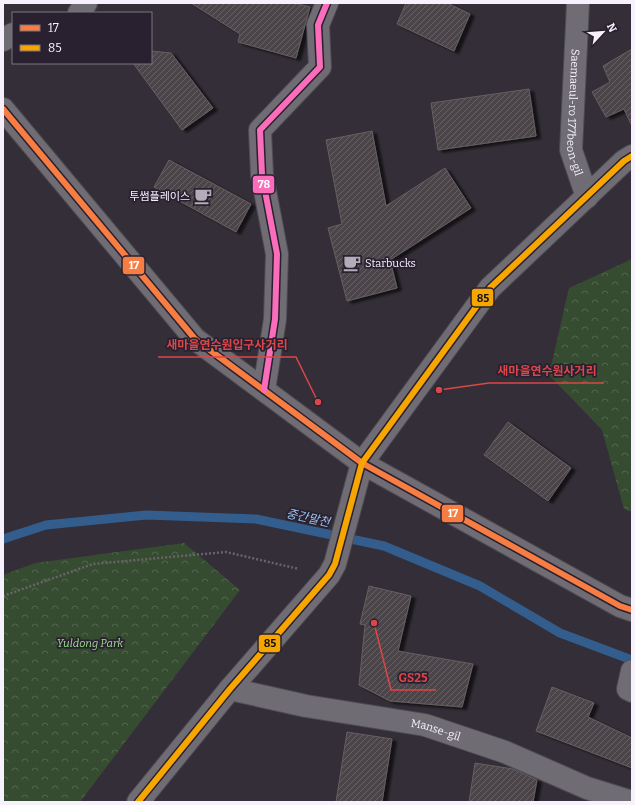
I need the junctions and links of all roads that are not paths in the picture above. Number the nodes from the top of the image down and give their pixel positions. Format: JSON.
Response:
{"nodes":[{"id":1,"x":86,"y":3,"type":"edge"},
{"id":2,"x":327,"y":3,"type":"edge"},
{"id":3,"x":578,"y":3,"type":"edge"},
{"id":4,"x":80,"y":12,"type":"edge"},
{"id":5,"x":12,"y":35,"type":"edge"},
{"id":6,"x":3,"y":40,"type":"edge"},
{"id":7,"x":3,"y":109,"type":"edge"},
{"id":8,"x":632,"y":156,"type":"edge"},
{"id":9,"x":587,"y":197,"type":"junction"},
{"id":10,"x":264,"y":390,"type":"junction"},
{"id":11,"x":362,"y":464,"type":"junction"},
{"id":12,"x":632,"y":610,"type":"edge"},
{"id":13,"x":230,"y":689,"type":"junction"},
{"id":14,"x":138,"y":802,"type":"edge"},
{"id":15,"x":632,"y":802,"type":"edge"}],
"edges":[{"from":1,"to":4,"type":"street"},
{"from":2,"to":10,"type":"street"},
{"from":3,"to":9,"type":"street","name":"Saemaeul-ro 177beon-gil"},
{"from":5,"to":6,"type":"street"},
{"from":7,"to":10,"type":"street"},
{"from":8,"to":9,"type":"street","name":"Saemaeul-ro 177beon-gil"},
{"from":9,"to":11,"type":"street","name":"Saemaeul-ro 177beon-gil"},
{"from":10,"to":11,"type":"street"},
{"from":11,"to":12,"type":"street"},
{"from":11,"to":13,"type":"street"},
{"from":13,"to":14,"type":"street"},
{"from":13,"to":15,"type":"street","name":"Manse-gil"}]}
